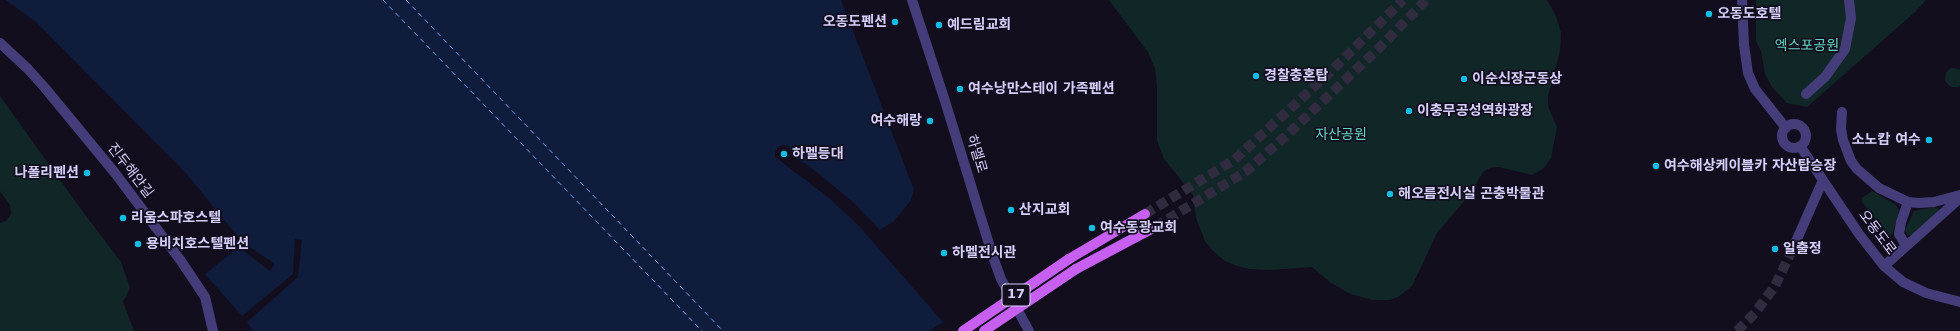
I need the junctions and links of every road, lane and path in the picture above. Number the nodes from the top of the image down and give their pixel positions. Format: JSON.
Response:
{"nodes":[{"id":1,"x":912,"y":0,"type":"edge"},
{"id":2,"x":1742,"y":0,"type":"edge"},
{"id":3,"x":1849,"y":0,"type":"edge"},
{"id":4,"x":0,"y":43,"type":"edge"},
{"id":5,"x":1806,"y":94,"type":"dead end"},
{"id":6,"x":1842,"y":112,"type":"dead end"},
{"id":7,"x":1786,"y":128,"type":"junction"},
{"id":8,"x":1800,"y":146,"type":"junction"},
{"id":9,"x":1823,"y":180,"type":"junction"},
{"id":10,"x":1960,"y":196,"type":"edge"},
{"id":11,"x":1908,"y":202,"type":"junction"},
{"id":12,"x":1145,"y":214,"type":"tunnel mouth"},
{"id":13,"x":1154,"y":227,"type":"tunnel mouth"},
{"id":14,"x":1794,"y":246,"type":"tunnel mouth"},
{"id":15,"x":1906,"y":246,"type":"junction"},
{"id":16,"x":1884,"y":266,"type":"junction"},
{"id":17,"x":1960,"y":302,"type":"edge"},
{"id":18,"x":212,"y":331,"type":"edge"},
{"id":19,"x":963,"y":331,"type":"edge"},
{"id":20,"x":984,"y":331,"type":"edge"},
{"id":21,"x":1029,"y":331,"type":"edge"}],
"edges":[{"from":1,"to":21,"type":"street","name":"하멜로"},
{"from":2,"to":7,"type":"street"},
{"from":3,"to":5,"type":"street"},
{"from":4,"to":18,"type":"street","name":"진두해안길"},
{"from":6,"to":11,"type":"street"},
{"from":7,"to":8,"type":"street"},
{"from":7,"to":8,"type":"street"},
{"from":8,"to":9,"type":"street","name":"오동도로"},
{"from":9,"to":14,"type":"street"},
{"from":9,"to":16,"type":"street","name":"오동도로"},
{"from":10,"to":11,"type":"street"},
{"from":10,"to":15,"type":"street"},
{"from":11,"to":15,"type":"street"},
{"from":12,"to":19,"type":"main road","number":"17","bridge":true},
{"from":13,"to":20,"type":"main road","number":"17","bridge":true},
{"from":15,"to":16,"type":"street"},
{"from":16,"to":17,"type":"street","name":"오동도로"}]}
